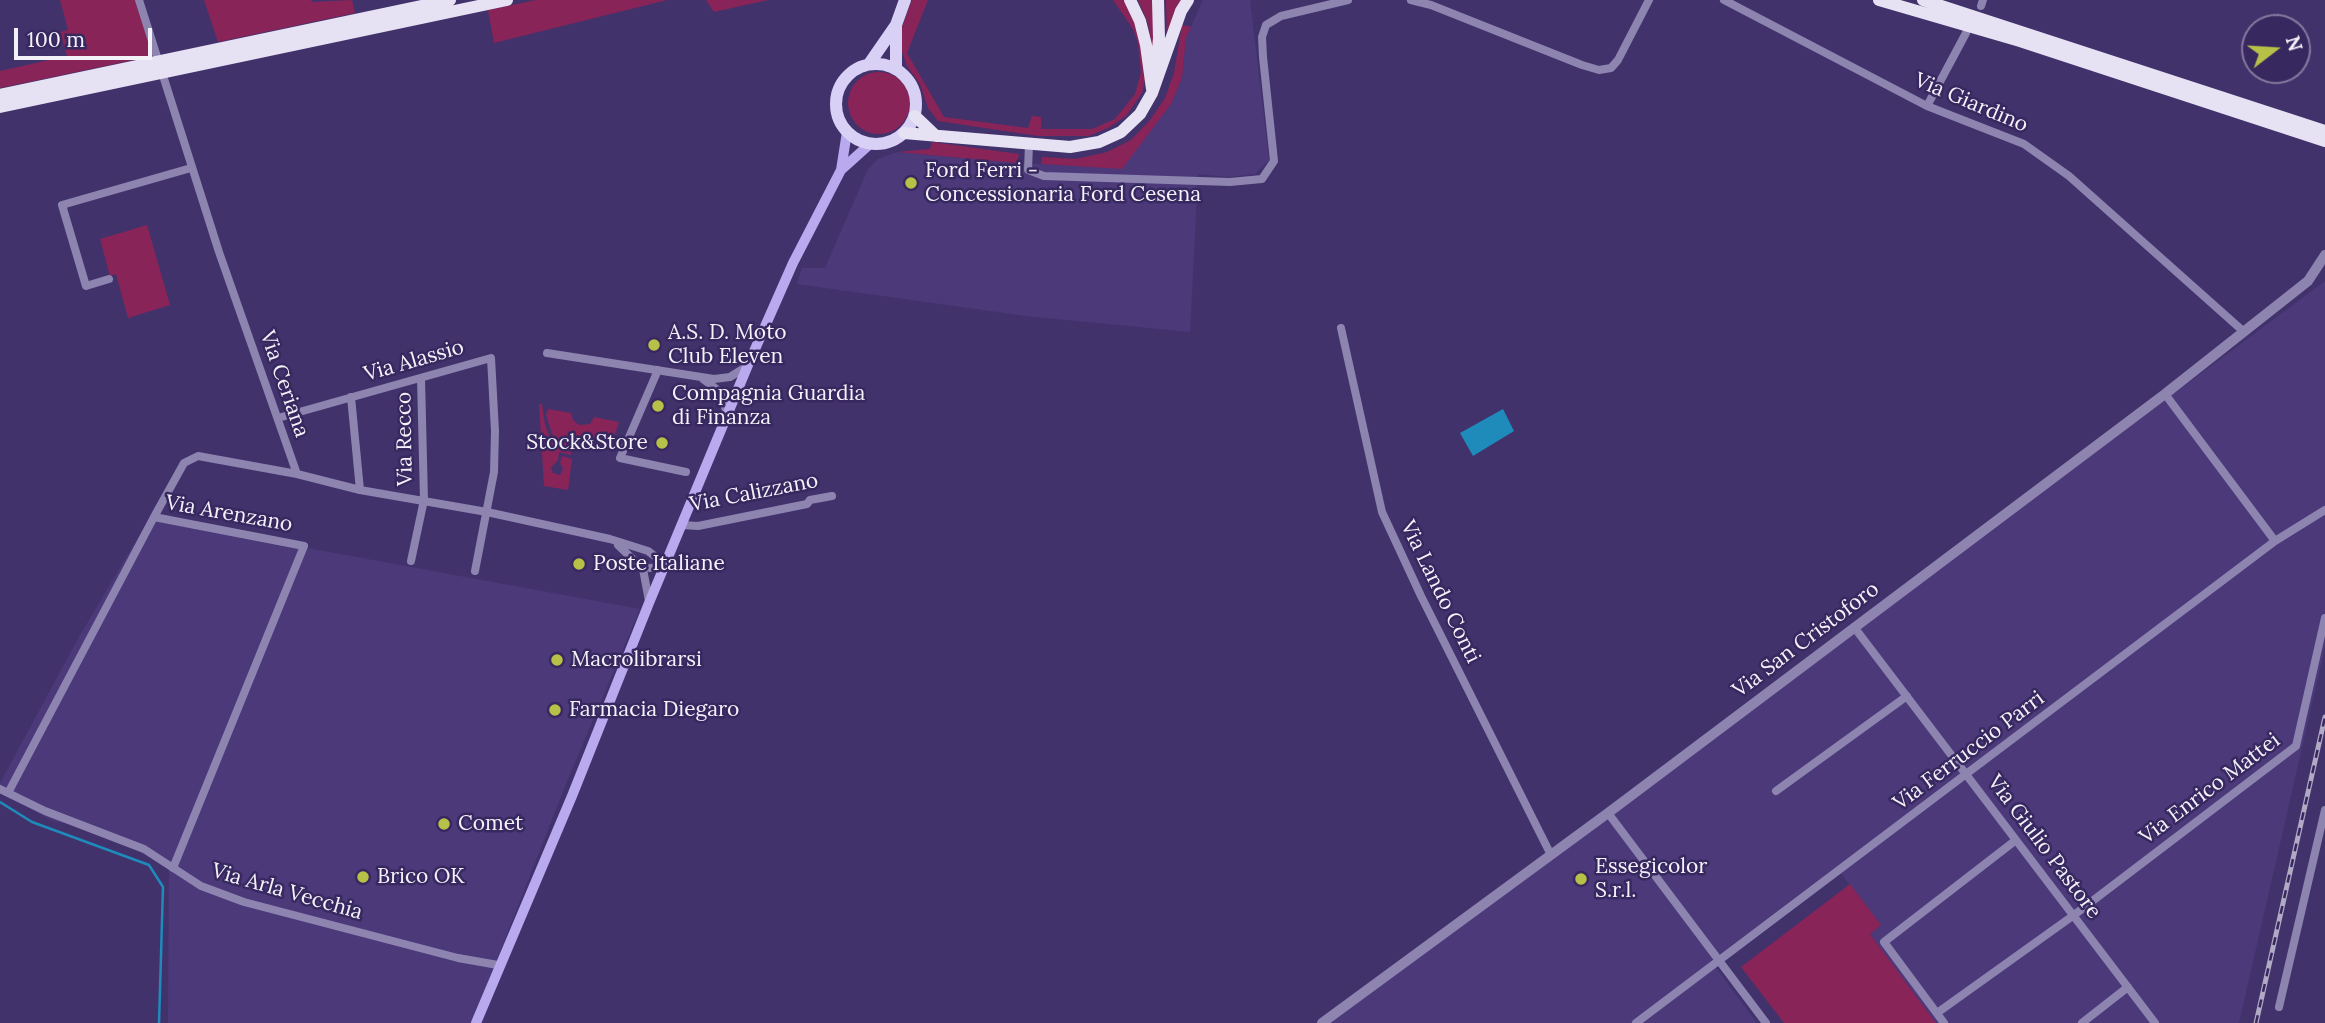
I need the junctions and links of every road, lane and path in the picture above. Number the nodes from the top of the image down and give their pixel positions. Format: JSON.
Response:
{"nodes":[{"id":1,"x":139,"y":0,"type":"edge"},
{"id":2,"x":450,"y":0,"type":"edge"},
{"id":3,"x":507,"y":0,"type":"edge"},
{"id":4,"x":905,"y":0,"type":"edge"},
{"id":5,"x":1130,"y":0,"type":"edge"},
{"id":6,"x":1158,"y":0,"type":"edge"},
{"id":7,"x":1188,"y":0,"type":"edge"},
{"id":8,"x":1348,"y":0,"type":"edge"},
{"id":9,"x":1411,"y":0,"type":"edge"},
{"id":10,"x":1649,"y":0,"type":"edge"},
{"id":11,"x":1724,"y":0,"type":"edge"},
{"id":12,"x":1879,"y":0,"type":"edge"},
{"id":13,"x":1923,"y":0,"type":"edge"},
{"id":14,"x":897,"y":25,"type":"junction"},
{"id":15,"x":1966,"y":33,"type":"dead end"},
{"id":16,"x":259,"y":46,"type":"junction"},
{"id":17,"x":869,"y":64,"type":"junction"},
{"id":18,"x":896,"y":68,"type":"junction"},
{"id":19,"x":137,"y":72,"type":"junction"},
{"id":20,"x":1152,"y":93,"type":"junction"},
{"id":21,"x":0,"y":95,"type":"edge"},
{"id":22,"x":1927,"y":106,"type":"junction"},
{"id":23,"x":0,"y":107,"type":"edge"},
{"id":24,"x":915,"y":116,"type":"junction"},
{"id":25,"x":2325,"y":131,"type":"edge"},
{"id":26,"x":847,"y":132,"type":"junction"},
{"id":27,"x":904,"y":133,"type":"junction"},
{"id":28,"x":936,"y":136,"type":"junction"},
{"id":29,"x":2325,"y":141,"type":"edge"},
{"id":30,"x":870,"y":144,"type":"junction"},
{"id":31,"x":1029,"y":144,"type":"junction"},
{"id":32,"x":191,"y":168,"type":"junction"},
{"id":33,"x":842,"y":170,"type":"junction"},
{"id":34,"x":2325,"y":255,"type":"edge"},
{"id":35,"x":109,"y":279,"type":"dead end"},
{"id":36,"x":1341,"y":328,"type":"dead end"},
{"id":37,"x":2243,"y":331,"type":"junction"},
{"id":38,"x":547,"y":353,"type":"dead end"},
{"id":39,"x":748,"y":365,"type":"junction"},
{"id":40,"x":658,"y":370,"type":"junction"},
{"id":41,"x":421,"y":378,"type":"junction"},
{"id":42,"x":713,"y":382,"type":"junction"},
{"id":43,"x":737,"y":391,"type":"junction"},
{"id":44,"x":2165,"y":394,"type":"junction"},
{"id":45,"x":351,"y":397,"type":"junction"},
{"id":46,"x":727,"y":416,"type":"junction"},
{"id":47,"x":278,"y":418,"type":"junction"},
{"id":48,"x":686,"y":472,"type":"dead end"},
{"id":49,"x":297,"y":474,"type":"junction"},
{"id":50,"x":360,"y":490,"type":"junction"},
{"id":51,"x":832,"y":496,"type":"dead end"},
{"id":52,"x":424,"y":500,"type":"junction"},
{"id":53,"x":2325,"y":510,"type":"edge"},
{"id":54,"x":487,"y":512,"type":"junction"},
{"id":55,"x":154,"y":517,"type":"junction"},
{"id":56,"x":682,"y":525,"type":"junction"},
{"id":57,"x":610,"y":539,"type":"junction"},
{"id":58,"x":2275,"y":541,"type":"junction"},
{"id":59,"x":674,"y":544,"type":"junction"},
{"id":60,"x":648,"y":551,"type":"junction"},
{"id":61,"x":411,"y":561,"type":"dead end"},
{"id":62,"x":639,"y":565,"type":"junction"},
{"id":63,"x":664,"y":565,"type":"junction"},
{"id":64,"x":475,"y":571,"type":"dead end"},
{"id":65,"x":649,"y":603,"type":"junction"},
{"id":66,"x":2325,"y":618,"type":"edge"},
{"id":67,"x":1854,"y":627,"type":"junction"},
{"id":68,"x":1907,"y":696,"type":"junction"},
{"id":69,"x":1967,"y":774,"type":"junction"},
{"id":70,"x":4,"y":791,"type":"edge"},
{"id":71,"x":1776,"y":791,"type":"dead end"},
{"id":72,"x":2325,"y":810,"type":"edge"},
{"id":73,"x":1608,"y":813,"type":"junction"},
{"id":74,"x":2016,"y":840,"type":"junction"},
{"id":75,"x":1551,"y":855,"type":"junction"},
{"id":76,"x":173,"y":868,"type":"junction"},
{"id":77,"x":2074,"y":915,"type":"junction"},
{"id":78,"x":1719,"y":961,"type":"junction"},
{"id":79,"x":498,"y":965,"type":"junction"},
{"id":80,"x":2129,"y":987,"type":"junction"},
{"id":81,"x":2279,"y":1007,"type":"dead end"},
{"id":82,"x":1937,"y":1013,"type":"junction"},
{"id":83,"x":476,"y":1023,"type":"edge"},
{"id":84,"x":1322,"y":1023,"type":"edge"},
{"id":85,"x":1636,"y":1023,"type":"edge"},
{"id":86,"x":1766,"y":1023,"type":"edge"},
{"id":87,"x":1944,"y":1023,"type":"edge"},
{"id":88,"x":2082,"y":1023,"type":"edge"},
{"id":89,"x":2155,"y":1023,"type":"edge"}],
"edges":[{"from":1,"to":32,"type":"street","name":"Via Ceriana"},
{"from":2,"to":16,"type":"highway"},
{"from":3,"to":16,"type":"highway"},
{"from":4,"to":14,"type":"main road"},
{"from":5,"to":20,"type":"highway"},
{"from":6,"to":20,"type":"highway"},
{"from":7,"to":20,"type":"highway"},
{"from":8,"to":31,"type":"street"},
{"from":9,"to":10,"type":"street"},
{"from":11,"to":22,"type":"street","name":"Via Giardino"},
{"from":12,"to":29,"type":"highway"},
{"from":13,"to":25,"type":"highway"},
{"from":14,"to":17,"type":"main road"},
{"from":14,"to":18,"type":"main road"},
{"from":15,"to":22,"type":"street"},
{"from":16,"to":19,"type":"highway"},
{"from":17,"to":18,"type":"main road"},
{"from":17,"to":26,"type":"main road"},
{"from":18,"to":24,"type":"main road"},
{"from":19,"to":21,"type":"highway"},
{"from":19,"to":23,"type":"highway"},
{"from":20,"to":31,"type":"highway"},
{"from":22,"to":37,"type":"street","name":"Via Giardino"},
{"from":24,"to":27,"type":"main road"},
{"from":24,"to":28,"type":"highway"},
{"from":26,"to":30,"type":"main road"},
{"from":26,"to":33,"type":"main road"},
{"from":27,"to":28,"type":"highway"},
{"from":27,"to":30,"type":"main road"},
{"from":28,"to":31,"type":"highway"},
{"from":30,"to":33,"type":"main road"},
{"from":32,"to":35,"type":"street"},
{"from":32,"to":47,"type":"street","name":"Via Ceriana"},
{"from":33,"to":39,"type":"main road"},
{"from":34,"to":37,"type":"street","name":"Via San Cristoforo"},
{"from":36,"to":75,"type":"street","name":"Via Lando Conti"},
{"from":37,"to":44,"type":"street","name":"Via San Cristoforo"},
{"from":38,"to":40,"type":"street"},
{"from":39,"to":42,"type":"street"},
{"from":39,"to":43,"type":"main road"},
{"from":40,"to":42,"type":"street"},
{"from":40,"to":48,"type":"street"},
{"from":41,"to":45,"type":"street","name":"Via Alassio"},
{"from":41,"to":52,"type":"street","name":"Via Recco"},
{"from":41,"to":54,"type":"street","name":"Via Alassio"},
{"from":42,"to":43,"type":"street"},
{"from":42,"to":46,"type":"street"},
{"from":43,"to":46,"type":"main road"},
{"from":44,"to":58,"type":"street"},
{"from":44,"to":67,"type":"street","name":"Via San Cristoforo"},
{"from":45,"to":47,"type":"street","name":"Via Alassio"},
{"from":45,"to":50,"type":"street"},
{"from":46,"to":56,"type":"main road"},
{"from":47,"to":49,"type":"street","name":"Via Ceriana"},
{"from":49,"to":50,"type":"street"},
{"from":49,"to":55,"type":"street"},
{"from":50,"to":52,"type":"street"},
{"from":51,"to":56,"type":"street","name":"Via Calizzano"},
{"from":52,"to":54,"type":"street"},
{"from":52,"to":61,"type":"street","name":"Via Recco"},
{"from":53,"to":58,"type":"street","name":"Via Ferruccio Parri"},
{"from":54,"to":57,"type":"street"},
{"from":54,"to":64,"type":"street"},
{"from":55,"to":70,"type":"street","name":"Via Arenzano"},
{"from":55,"to":76,"type":"street","name":"Via Arenzano"},
{"from":56,"to":59,"type":"main road"},
{"from":57,"to":60,"type":"street"},
{"from":57,"to":62,"type":"street"},
{"from":58,"to":69,"type":"street","name":"Via Ferruccio Parri"},
{"from":59,"to":60,"type":"street"},
{"from":59,"to":63,"type":"main road"},
{"from":60,"to":63,"type":"street"},
{"from":62,"to":63,"type":"street"},
{"from":62,"to":65,"type":"street"},
{"from":63,"to":65,"type":"main road"},
{"from":65,"to":79,"type":"main road"},
{"from":66,"to":77,"type":"street","name":"Via Enrico Mattei"},
{"from":67,"to":68,"type":"street","name":"Via Giulio Pastore"},
{"from":67,"to":73,"type":"street","name":"Via San Cristoforo"},
{"from":68,"to":69,"type":"street","name":"Via Giulio Pastore"},
{"from":68,"to":71,"type":"street"},
{"from":69,"to":74,"type":"street","name":"Via Giulio Pastore"},
{"from":69,"to":78,"type":"street","name":"Via Ferruccio Parri"},
{"from":70,"to":76,"type":"street","name":"Via Arla Vecchia"},
{"from":72,"to":81,"type":"street"},
{"from":73,"to":75,"type":"street","name":"Via San Cristoforo"},
{"from":73,"to":78,"type":"street"},
{"from":74,"to":77,"type":"street","name":"Via Giulio Pastore"},
{"from":74,"to":82,"type":"street"},
{"from":75,"to":84,"type":"street","name":"Via San Cristoforo"},
{"from":76,"to":79,"type":"street","name":"Via Arla Vecchia"},
{"from":77,"to":80,"type":"street","name":"Via Giulio Pastore"},
{"from":77,"to":82,"type":"street","name":"Via Enrico Mattei"},
{"from":78,"to":85,"type":"street","name":"Via Ferruccio Parri"},
{"from":78,"to":86,"type":"street"},
{"from":79,"to":83,"type":"main road"},
{"from":80,"to":88,"type":"street"},
{"from":80,"to":89,"type":"street","name":"Via Giulio Pastore"},
{"from":82,"to":87,"type":"street"}]}
